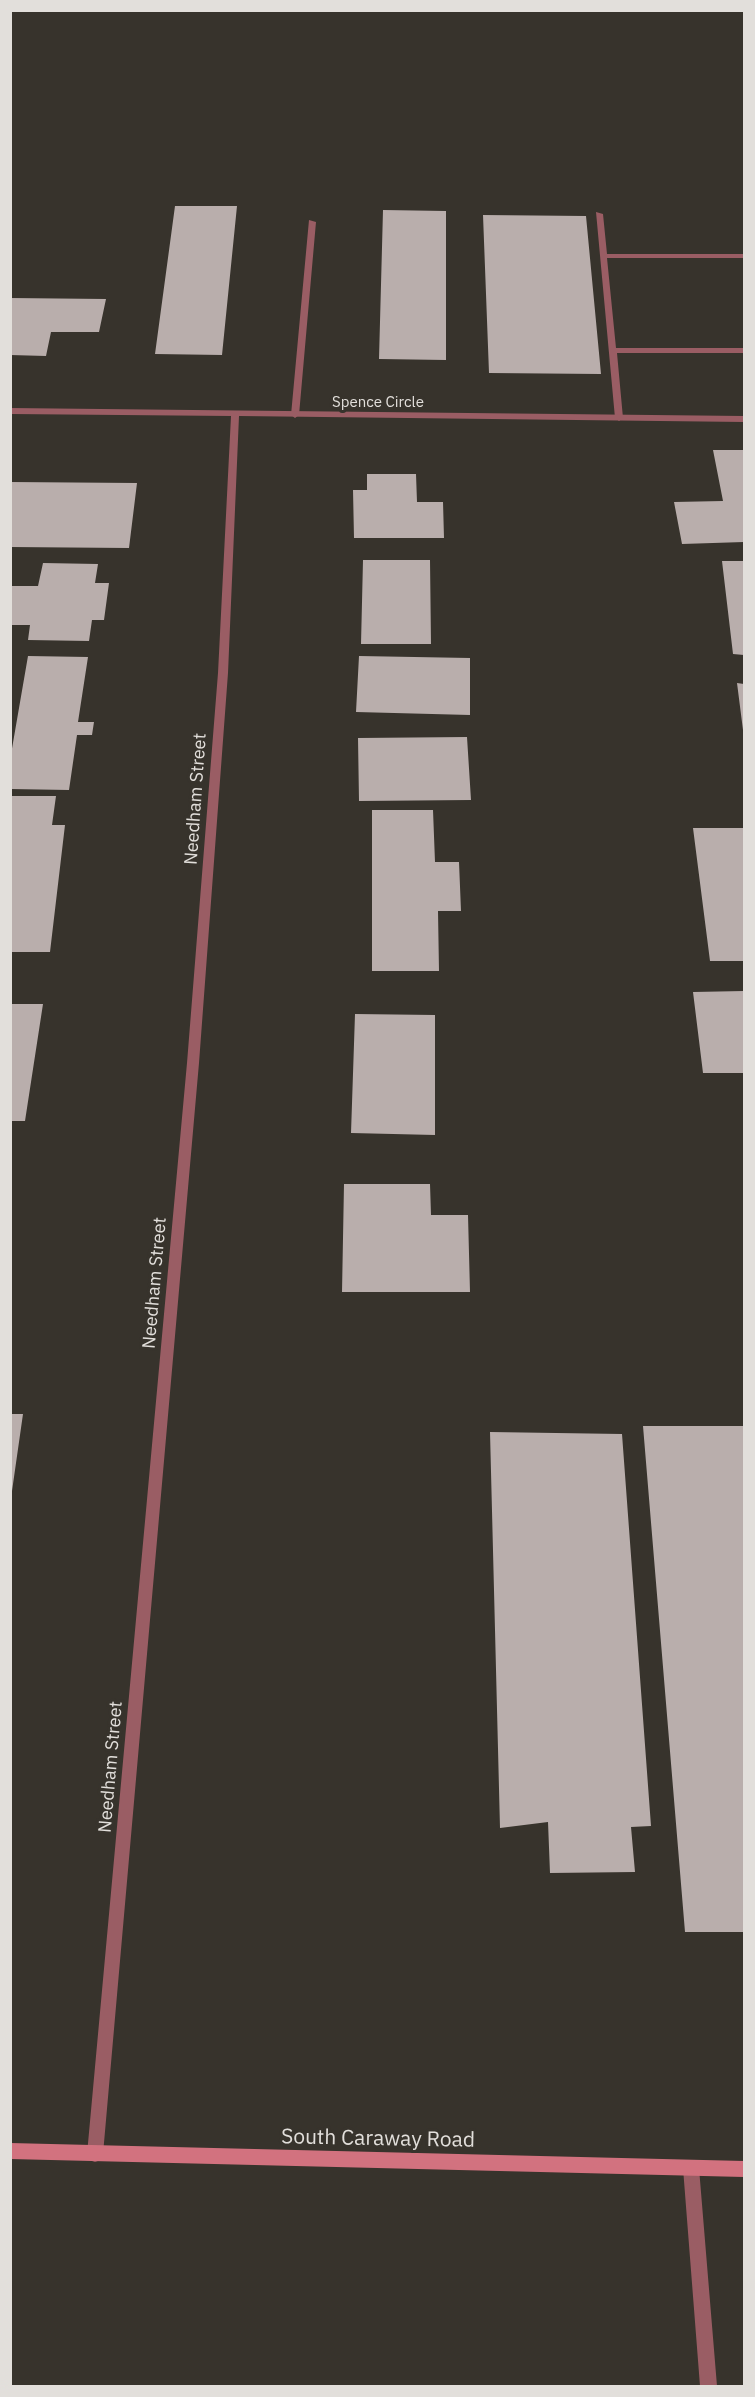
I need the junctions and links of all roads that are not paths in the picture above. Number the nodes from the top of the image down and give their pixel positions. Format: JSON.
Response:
{"nodes":[{"id":1,"x":599,"y":214,"type":"dead end"},
{"id":2,"x":312,"y":222,"type":"dead end"},
{"id":3,"x":603,"y":256,"type":"junction"},
{"id":4,"x":744,"y":256,"type":"edge"},
{"id":5,"x":744,"y":350,"type":"edge"},
{"id":6,"x":612,"y":351,"type":"junction"},
{"id":7,"x":10,"y":411,"type":"edge"},
{"id":8,"x":235,"y":415,"type":"junction"},
{"id":9,"x":295,"y":415,"type":"junction"},
{"id":10,"x":619,"y":418,"type":"junction"},
{"id":11,"x":744,"y":419,"type":"edge"},
{"id":12,"x":10,"y":2151,"type":"edge"},
{"id":13,"x":94,"y":2154,"type":"junction"},
{"id":14,"x":691,"y":2168,"type":"junction"},
{"id":15,"x":744,"y":2169,"type":"edge"},
{"id":16,"x":709,"y":2386,"type":"edge"}],
"edges":[{"from":1,"to":3,"type":"street"},
{"from":2,"to":9,"type":"street"},
{"from":3,"to":4,"type":"street"},
{"from":3,"to":6,"type":"street"},
{"from":5,"to":6,"type":"street"},
{"from":6,"to":10,"type":"street"},
{"from":7,"to":8,"type":"street","name":"Spence Circle"},
{"from":8,"to":9,"type":"street","name":"Spence Circle"},
{"from":8,"to":13,"type":"street","name":"Needham Street"},
{"from":9,"to":10,"type":"street","name":"Spence Circle"},
{"from":10,"to":11,"type":"street","name":"Spence Circle"},
{"from":12,"to":13,"type":"main road","name":"South Caraway Road"},
{"from":13,"to":14,"type":"main road","name":"South Caraway Road"},
{"from":14,"to":15,"type":"main road","name":"South Caraway Road"},
{"from":14,"to":16,"type":"street"}]}
